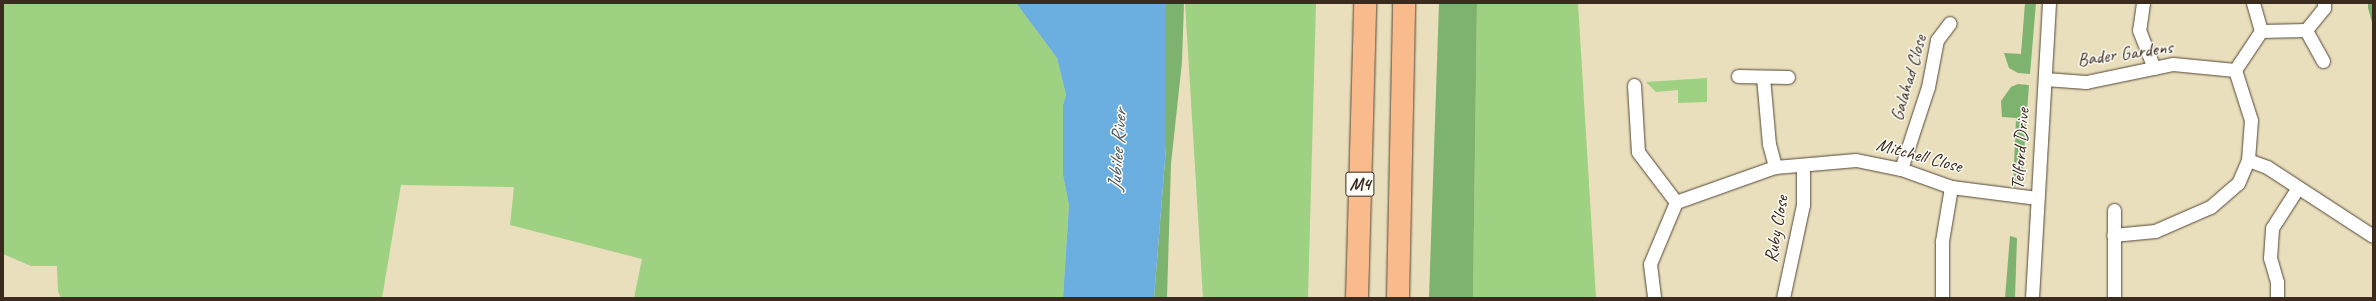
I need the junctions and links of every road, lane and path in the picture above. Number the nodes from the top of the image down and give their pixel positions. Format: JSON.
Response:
{"nodes":[{"id":1,"x":1365,"y":3,"type":"edge"},
{"id":2,"x":1404,"y":3,"type":"edge"},
{"id":3,"x":2050,"y":3,"type":"edge"},
{"id":4,"x":2143,"y":3,"type":"edge"},
{"id":5,"x":2253,"y":3,"type":"edge"},
{"id":6,"x":2324,"y":3,"type":"edge"},
{"id":7,"x":1950,"y":24,"type":"dead end"},
{"id":8,"x":2306,"y":30,"type":"junction"},
{"id":9,"x":2261,"y":31,"type":"junction"},
{"id":10,"x":2323,"y":60,"type":"dead end"},
{"id":11,"x":2154,"y":68,"type":"junction"},
{"id":12,"x":2235,"y":70,"type":"junction"},
{"id":13,"x":1738,"y":76,"type":"dead end"},
{"id":14,"x":1763,"y":77,"type":"junction"},
{"id":15,"x":1788,"y":77,"type":"dead end"},
{"id":16,"x":2045,"y":79,"type":"junction"},
{"id":17,"x":1634,"y":85,"type":"dead end"},
{"id":18,"x":2248,"y":160,"type":"junction"},
{"id":19,"x":1803,"y":166,"type":"junction"},
{"id":20,"x":1775,"y":167,"type":"junction"},
{"id":21,"x":1901,"y":169,"type":"junction"},
{"id":22,"x":1951,"y":187,"type":"junction"},
{"id":23,"x":2297,"y":189,"type":"junction"},
{"id":24,"x":2037,"y":198,"type":"junction"},
{"id":25,"x":1676,"y":202,"type":"junction"},
{"id":26,"x":2114,"y":210,"type":"dead end"},
{"id":27,"x":2113,"y":235,"type":"junction"},
{"id":28,"x":2373,"y":236,"type":"edge"},
{"id":29,"x":1357,"y":298,"type":"edge"},
{"id":30,"x":1398,"y":298,"type":"edge"},
{"id":31,"x":1654,"y":298,"type":"edge"},
{"id":32,"x":1783,"y":298,"type":"edge"},
{"id":33,"x":1942,"y":298,"type":"edge"},
{"id":34,"x":2032,"y":298,"type":"edge"},
{"id":35,"x":2114,"y":298,"type":"edge"},
{"id":36,"x":2277,"y":298,"type":"edge"}],
"edges":[{"from":1,"to":29,"type":"highway","number":"M4"},
{"from":2,"to":30,"type":"highway","number":"M4"},
{"from":3,"to":16,"type":"street","name":"Telford Drive"},
{"from":4,"to":11,"type":"street"},
{"from":5,"to":9,"type":"street"},
{"from":6,"to":8,"type":"street"},
{"from":7,"to":21,"type":"street","name":"Galahad Close"},
{"from":8,"to":9,"type":"street"},
{"from":8,"to":10,"type":"street"},
{"from":9,"to":12,"type":"street"},
{"from":11,"to":12,"type":"street","name":"Bader Gardens"},
{"from":11,"to":16,"type":"street","name":"Bader Gardens"},
{"from":12,"to":18,"type":"street"},
{"from":13,"to":14,"type":"street"},
{"from":14,"to":15,"type":"street"},
{"from":14,"to":20,"type":"street"},
{"from":16,"to":24,"type":"street","name":"Telford Drive"},
{"from":17,"to":25,"type":"street"},
{"from":18,"to":23,"type":"street"},
{"from":18,"to":27,"type":"street"},
{"from":19,"to":20,"type":"street","name":"Mitchell Close"},
{"from":19,"to":21,"type":"street","name":"Mitchell Close"},
{"from":19,"to":32,"type":"street","name":"Ruby Close"},
{"from":20,"to":25,"type":"street","name":"Mitchell Close"},
{"from":21,"to":22,"type":"street","name":"Mitchell Close"},
{"from":22,"to":24,"type":"street","name":"Mitchell Close"},
{"from":22,"to":33,"type":"street"},
{"from":23,"to":28,"type":"street"},
{"from":23,"to":36,"type":"street"},
{"from":24,"to":34,"type":"street","name":"Telford Drive"},
{"from":25,"to":31,"type":"street"},
{"from":26,"to":27,"type":"street"},
{"from":27,"to":35,"type":"street"}]}
